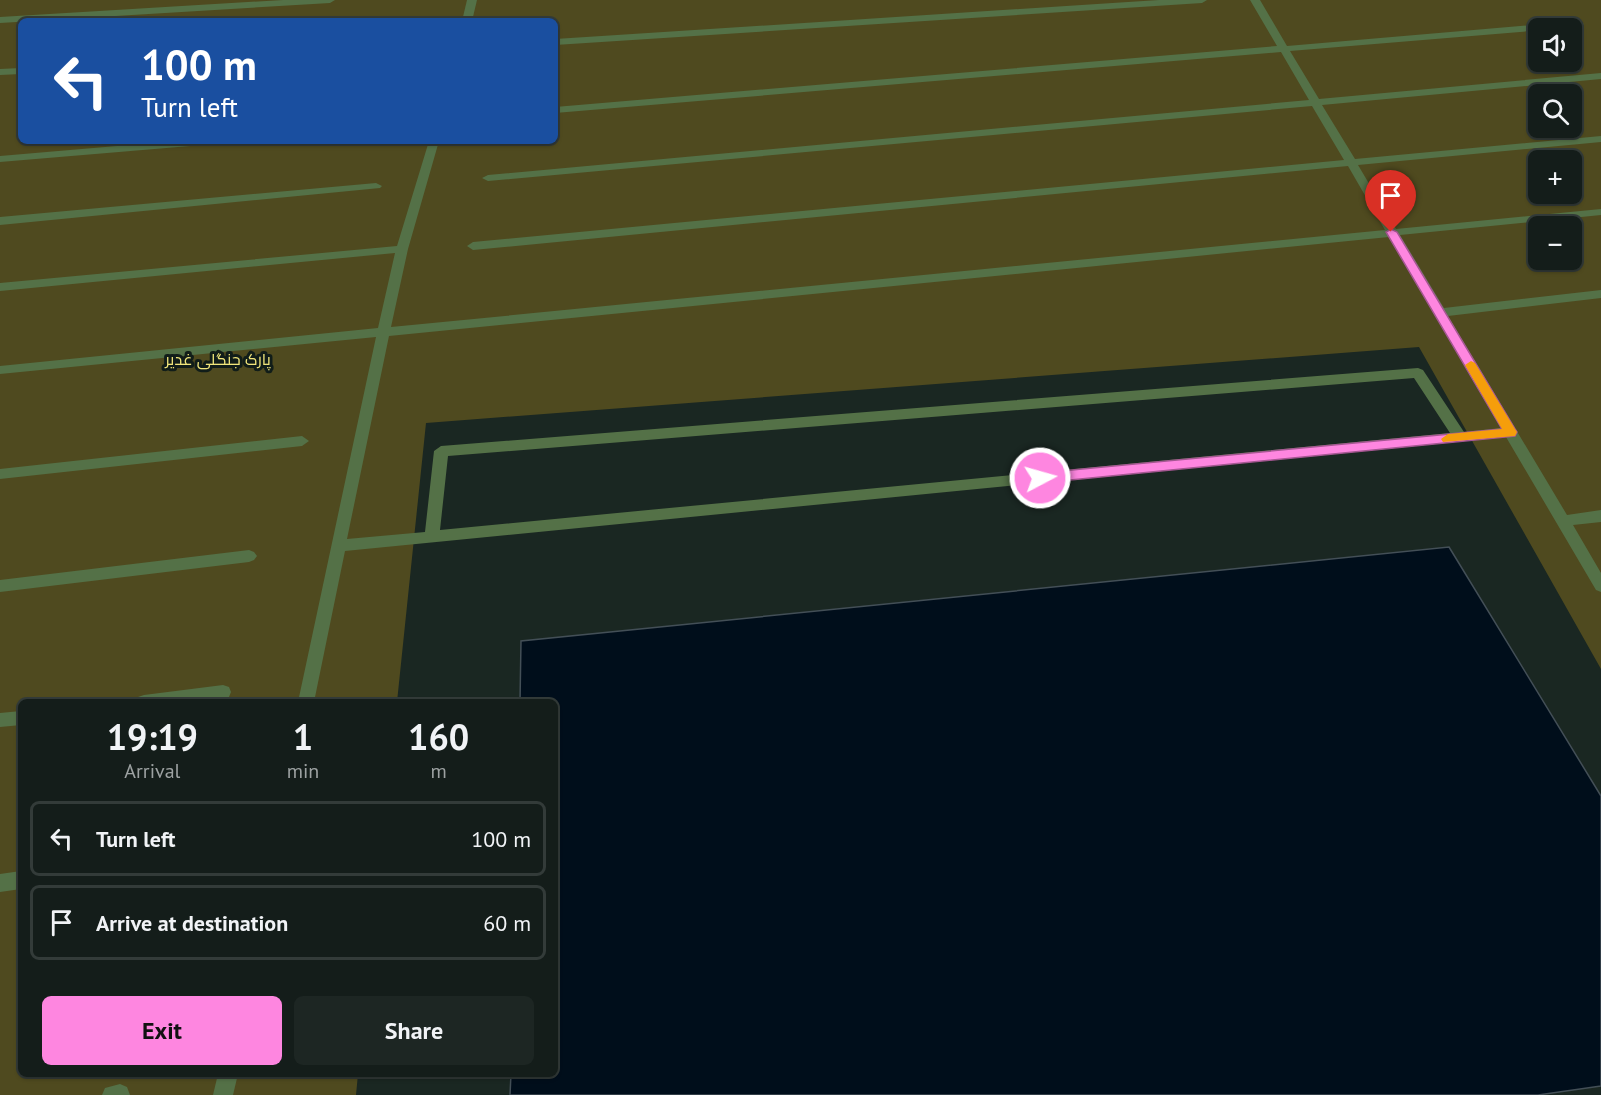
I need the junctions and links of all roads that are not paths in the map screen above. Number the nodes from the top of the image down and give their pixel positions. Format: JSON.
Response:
{"nodes":[{"id":1,"x":330,"y":0,"type":"edge"},
{"id":2,"x":472,"y":0,"type":"edge"},
{"id":3,"x":1202,"y":0,"type":"edge"},
{"id":4,"x":1255,"y":0,"type":"edge"},
{"id":5,"x":33,"y":18,"type":"edge"},
{"id":6,"x":469,"y":18,"type":"edge"},
{"id":7,"x":18,"y":19,"type":"edge"},
{"id":8,"x":0,"y":20,"type":"edge"},
{"id":9,"x":1528,"y":28,"type":"edge"},
{"id":10,"x":558,"y":42,"type":"edge"},
{"id":11,"x":1283,"y":48,"type":"junction"},
{"id":12,"x":18,"y":71,"type":"edge"},
{"id":13,"x":0,"y":72,"type":"edge"},
{"id":14,"x":1601,"y":76,"type":"edge"},
{"id":15,"x":1315,"y":102,"type":"junction"},
{"id":16,"x":558,"y":110,"type":"edge"},
{"id":17,"x":1601,"y":139,"type":"edge"},
{"id":18,"x":178,"y":144,"type":"edge"},
{"id":19,"x":433,"y":144,"type":"edge"},
{"id":20,"x":0,"y":159,"type":"edge"},
{"id":21,"x":1351,"y":164,"type":"junction"},
{"id":22,"x":488,"y":178,"type":"dead end"},
{"id":23,"x":376,"y":186,"type":"dead end"},
{"id":24,"x":1601,"y":212,"type":"edge"},
{"id":25,"x":0,"y":221,"type":"edge"},
{"id":26,"x":1391,"y":232,"type":"junction"},
{"id":27,"x":473,"y":246,"type":"dead end"},
{"id":28,"x":402,"y":249,"type":"junction"},
{"id":29,"x":0,"y":287,"type":"edge"},
{"id":30,"x":1601,"y":294,"type":"edge"},
{"id":31,"x":1439,"y":312,"type":"junction"},
{"id":32,"x":383,"y":333,"type":"junction"},
{"id":33,"x":0,"y":370,"type":"edge"},
{"id":34,"x":1511,"y":432,"type":"junction"},
{"id":35,"x":1461,"y":438,"type":"junction"},
{"id":36,"x":302,"y":441,"type":"dead end"},
{"id":37,"x":0,"y":474,"type":"edge"},
{"id":38,"x":1601,"y":516,"type":"edge"},
{"id":39,"x":1563,"y":521,"type":"junction"},
{"id":40,"x":432,"y":537,"type":"junction"},
{"id":41,"x":338,"y":546,"type":"junction"},
{"id":42,"x":249,"y":556,"type":"dead end"},
{"id":43,"x":0,"y":586,"type":"edge"},
{"id":44,"x":1601,"y":586,"type":"edge"},
{"id":45,"x":223,"y":692,"type":"dead end"},
{"id":46,"x":168,"y":699,"type":"edge"},
{"id":47,"x":307,"y":699,"type":"edge"},
{"id":48,"x":18,"y":718,"type":"edge"},
{"id":49,"x":0,"y":720,"type":"edge"},
{"id":50,"x":18,"y":880,"type":"edge"},
{"id":51,"x":0,"y":883,"type":"edge"},
{"id":52,"x":227,"y":1077,"type":"edge"},
{"id":53,"x":223,"y":1095,"type":"edge"}],
"edges":[{"from":1,"to":5,"type":"lane"},
{"from":2,"to":6,"type":"lane"},
{"from":3,"to":10,"type":"lane"},
{"from":4,"to":11,"type":"lane"},
{"from":7,"to":8,"type":"lane"},
{"from":9,"to":11,"type":"lane"},
{"from":11,"to":15,"type":"lane"},
{"from":11,"to":16,"type":"lane"},
{"from":12,"to":13,"type":"lane"},
{"from":14,"to":15,"type":"lane"},
{"from":15,"to":21,"type":"lane"},
{"from":15,"to":22,"type":"lane"},
{"from":17,"to":21,"type":"lane"},
{"from":18,"to":20,"type":"lane"},
{"from":19,"to":28,"type":"lane"},
{"from":21,"to":26,"type":"lane"},
{"from":21,"to":27,"type":"lane"},
{"from":23,"to":25,"type":"lane"},
{"from":24,"to":26,"type":"lane"},
{"from":26,"to":31,"type":"lane"},
{"from":26,"to":32,"type":"lane"},
{"from":28,"to":29,"type":"lane"},
{"from":28,"to":32,"type":"lane"},
{"from":30,"to":31,"type":"lane"},
{"from":31,"to":34,"type":"lane"},
{"from":32,"to":33,"type":"lane"},
{"from":32,"to":41,"type":"lane"},
{"from":34,"to":35,"type":"lane"},
{"from":34,"to":39,"type":"lane"},
{"from":35,"to":40,"type":"lane"},
{"from":35,"to":40,"type":"lane"},
{"from":36,"to":37,"type":"lane"},
{"from":38,"to":39,"type":"lane"},
{"from":39,"to":44,"type":"lane"},
{"from":40,"to":41,"type":"lane"},
{"from":41,"to":47,"type":"lane"},
{"from":42,"to":43,"type":"lane"},
{"from":45,"to":46,"type":"lane"},
{"from":48,"to":49,"type":"lane"},
{"from":50,"to":51,"type":"lane"},
{"from":52,"to":53,"type":"lane"}]}
